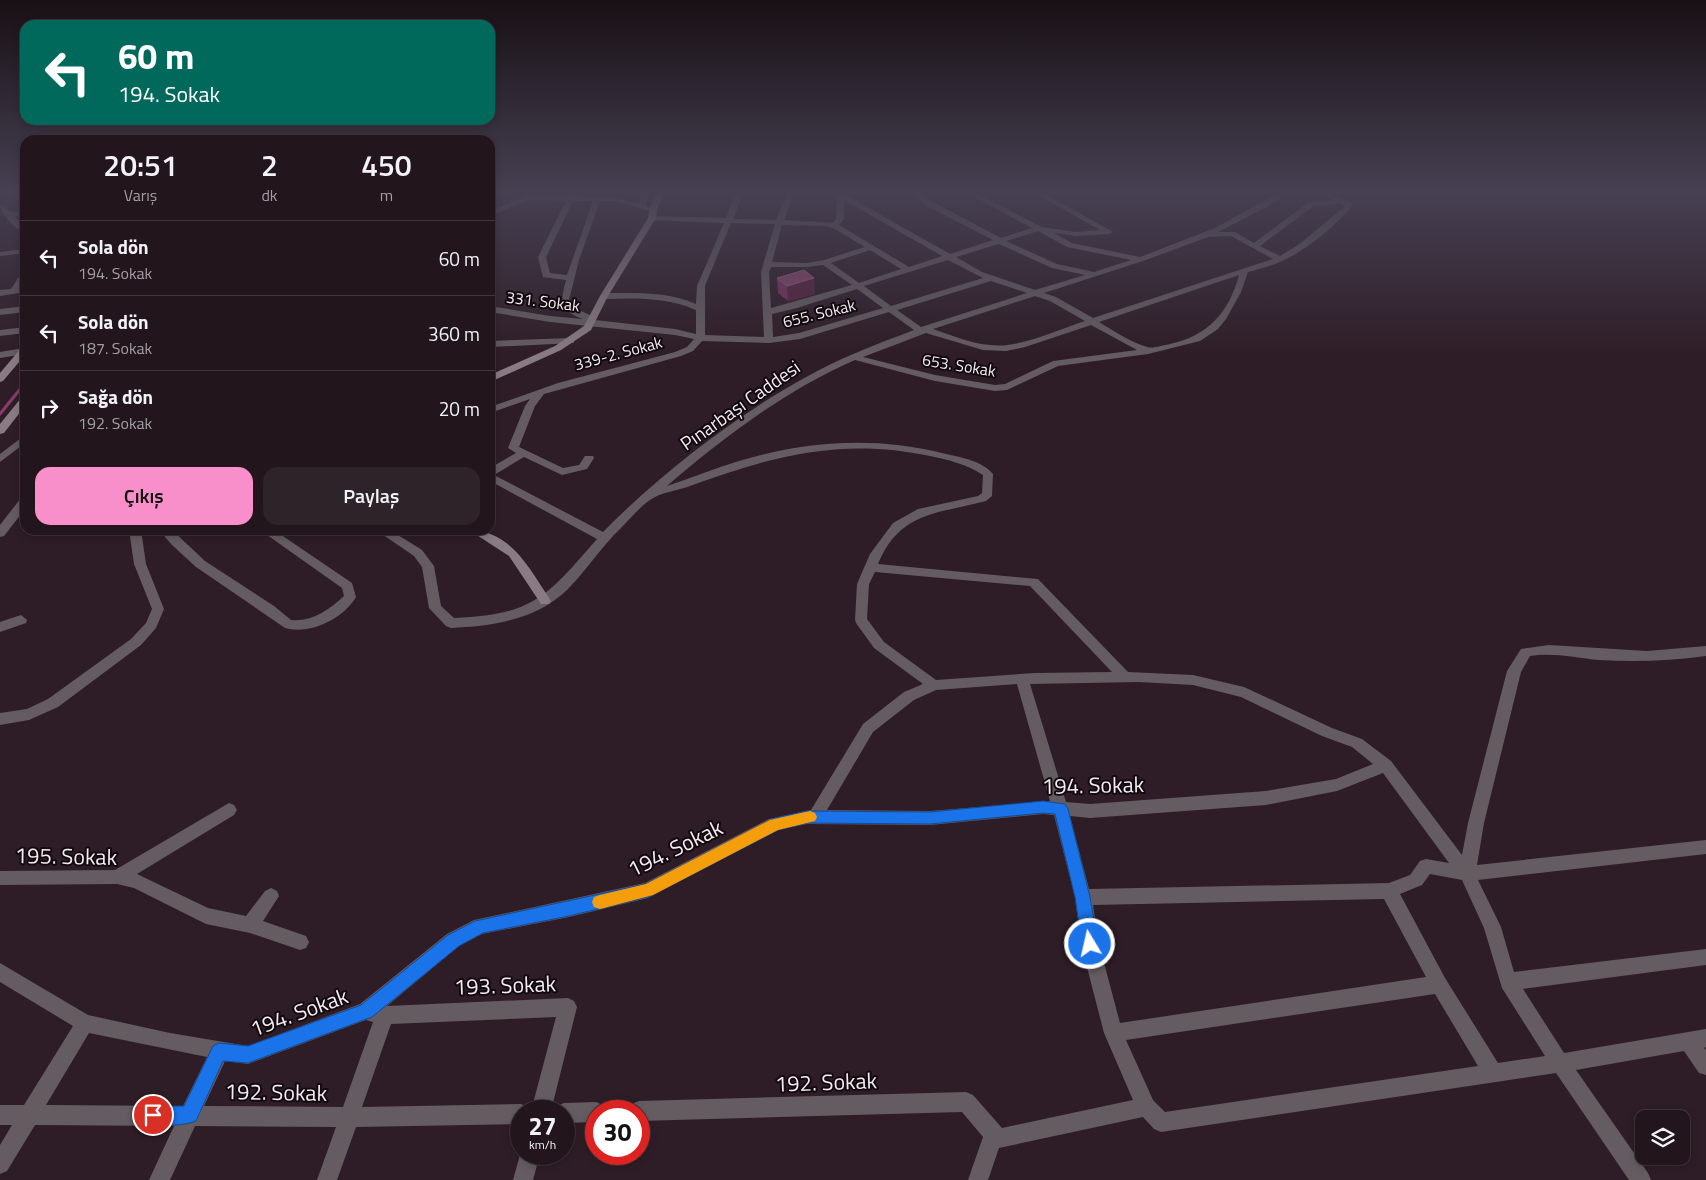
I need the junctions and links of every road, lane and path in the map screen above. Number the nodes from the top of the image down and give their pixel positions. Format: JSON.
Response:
{"nodes":[{"id":1,"x":548,"y":246,"type":"edge"},
{"id":2,"x":580,"y":246,"type":"edge"},
{"id":3,"x":633,"y":246,"type":"edge"},
{"id":4,"x":718,"y":246,"type":"edge"},
{"id":5,"x":772,"y":246,"type":"edge"},
{"id":6,"x":866,"y":246,"type":"edge"},
{"id":7,"x":928,"y":246,"type":"edge"},
{"id":8,"x":979,"y":246,"type":"edge"},
{"id":9,"x":1010,"y":246,"type":"edge"},
{"id":10,"x":1076,"y":246,"type":"edge"},
{"id":11,"x":1178,"y":246,"type":"edge"},
{"id":12,"x":1258,"y":246,"type":"edge"},
{"id":13,"x":1301,"y":246,"type":"edge"},
{"id":14,"x":20,"y":247,"type":"edge"},
{"id":15,"x":869,"y":248,"type":"junction"},
{"id":16,"x":20,"y":252,"type":"edge"},
{"id":17,"x":2,"y":254,"type":"edge"},
{"id":18,"x":946,"y":257,"type":"junction"},
{"id":19,"x":1280,"y":259,"type":"junction"},
{"id":20,"x":1143,"y":260,"type":"junction"},
{"id":21,"x":825,"y":262,"type":"junction"},
{"id":22,"x":767,"y":264,"type":"junction"},
{"id":23,"x":908,"y":270,"type":"junction"},
{"id":24,"x":1244,"y":272,"type":"junction"},
{"id":25,"x":1096,"y":274,"type":"junction"},
{"id":26,"x":572,"y":278,"type":"junction"},
{"id":27,"x":989,"y":279,"type":"junction"},
{"id":28,"x":20,"y":282,"type":"edge"},
{"id":29,"x":859,"y":286,"type":"junction"},
{"id":30,"x":20,"y":290,"type":"edge"},
{"id":31,"x":14,"y":291,"type":"junction"},
{"id":32,"x":0,"y":293,"type":"edge"},
{"id":33,"x":1038,"y":293,"type":"junction"},
{"id":34,"x":604,"y":296,"type":"junction"},
{"id":35,"x":699,"y":308,"type":"junction"},
{"id":36,"x":891,"y":309,"type":"junction"},
{"id":37,"x":20,"y":310,"type":"edge"},
{"id":38,"x":495,"y":310,"type":"edge"},
{"id":39,"x":0,"y":312,"type":"edge"},
{"id":40,"x":767,"y":312,"type":"junction"},
{"id":41,"x":593,"y":321,"type":"junction"},
{"id":42,"x":1093,"y":323,"type":"junction"},
{"id":43,"x":20,"y":331,"type":"edge"},
{"id":44,"x":924,"y":331,"type":"junction"},
{"id":45,"x":0,"y":333,"type":"edge"},
{"id":46,"x":700,"y":338,"type":"junction"},
{"id":47,"x":571,"y":340,"type":"junction"},
{"id":48,"x":769,"y":340,"type":"junction"},
{"id":49,"x":495,"y":344,"type":"edge"},
{"id":50,"x":20,"y":351,"type":"edge"},
{"id":51,"x":1148,"y":351,"type":"junction"},
{"id":52,"x":0,"y":354,"type":"edge"},
{"id":53,"x":20,"y":355,"type":"edge"},
{"id":54,"x":853,"y":357,"type":"junction"},
{"id":55,"x":1,"y":376,"type":"edge"},
{"id":56,"x":495,"y":378,"type":"edge"},
{"id":57,"x":540,"y":392,"type":"junction"},
{"id":58,"x":20,"y":406,"type":"edge"},
{"id":59,"x":495,"y":408,"type":"edge"},
{"id":60,"x":0,"y":431,"type":"edge"},
{"id":61,"x":20,"y":442,"type":"edge"},
{"id":62,"x":522,"y":454,"type":"junction"},
{"id":63,"x":589,"y":458,"type":"dead end"},
{"id":64,"x":0,"y":459,"type":"edge"},
{"id":65,"x":495,"y":470,"type":"edge"},
{"id":66,"x":495,"y":480,"type":"edge"},
{"id":67,"x":654,"y":494,"type":"junction"},
{"id":68,"x":20,"y":507,"type":"edge"},
{"id":69,"x":0,"y":533,"type":"edge"},
{"id":70,"x":136,"y":535,"type":"edge"},
{"id":71,"x":169,"y":535,"type":"edge"},
{"id":72,"x":273,"y":535,"type":"edge"},
{"id":73,"x":390,"y":535,"type":"edge"},
{"id":74,"x":483,"y":535,"type":"edge"},
{"id":75,"x":604,"y":538,"type":"junction"},
{"id":76,"x":870,"y":568,"type":"junction"},
{"id":77,"x":545,"y":601,"type":"junction"},
{"id":78,"x":21,"y":620,"type":"dead end"},
{"id":79,"x":0,"y":628,"type":"edge"},
{"id":80,"x":1706,"y":651,"type":"edge"},
{"id":81,"x":1125,"y":677,"type":"junction"},
{"id":82,"x":1022,"y":679,"type":"junction"},
{"id":83,"x":934,"y":685,"type":"junction"},
{"id":84,"x":0,"y":719,"type":"edge"},
{"id":85,"x":1386,"y":765,"type":"junction"},
{"id":86,"x":1060,"y":809,"type":"junction"},
{"id":87,"x":229,"y":810,"type":"dead end"},
{"id":88,"x":815,"y":817,"type":"junction"},
{"id":89,"x":1706,"y":847,"type":"edge"},
{"id":90,"x":1467,"y":874,"type":"junction"},
{"id":91,"x":117,"y":877,"type":"junction"},
{"id":92,"x":0,"y":878,"type":"edge"},
{"id":93,"x":1389,"y":891,"type":"junction"},
{"id":94,"x":271,"y":896,"type":"dead end"},
{"id":95,"x":1082,"y":897,"type":"junction"},
{"id":96,"x":250,"y":925,"type":"junction"},
{"id":97,"x":300,"y":942,"type":"dead end"},
{"id":98,"x":1706,"y":957,"type":"edge"},
{"id":99,"x":0,"y":972,"type":"edge"},
{"id":100,"x":1508,"y":982,"type":"junction"},
{"id":101,"x":1439,"y":984,"type":"junction"},
{"id":102,"x":375,"y":1013,"type":"junction"},
{"id":103,"x":85,"y":1023,"type":"junction"},
{"id":104,"x":1113,"y":1033,"type":"junction"},
{"id":105,"x":1697,"y":1040,"type":"edge"},
{"id":106,"x":219,"y":1052,"type":"junction"},
{"id":107,"x":1560,"y":1063,"type":"junction"},
{"id":108,"x":1706,"y":1066,"type":"edge"},
{"id":109,"x":1493,"y":1072,"type":"junction"},
{"id":110,"x":544,"y":1100,"type":"edge"},
{"id":111,"x":1146,"y":1107,"type":"junction"},
{"id":112,"x":650,"y":1111,"type":"edge"},
{"id":113,"x":510,"y":1114,"type":"edge"},
{"id":114,"x":189,"y":1115,"type":"junction"},
{"id":115,"x":0,"y":1116,"type":"edge"},
{"id":116,"x":27,"y":1117,"type":"junction"},
{"id":117,"x":348,"y":1117,"type":"junction"},
{"id":118,"x":998,"y":1138,"type":"junction"},
{"id":119,"x":0,"y":1164,"type":"edge"},
{"id":120,"x":527,"y":1165,"type":"edge"},
{"id":121,"x":159,"y":1180,"type":"edge"},
{"id":122,"x":327,"y":1180,"type":"edge"},
{"id":123,"x":523,"y":1180,"type":"edge"},
{"id":124,"x":978,"y":1180,"type":"edge"},
{"id":125,"x":1640,"y":1180,"type":"edge"}],
"edges":[{"from":1,"to":26,"type":"street"},
{"from":2,"to":26,"type":"street"},
{"from":3,"to":34,"type":"street"},
{"from":4,"to":35,"type":"street"},
{"from":5,"to":22,"type":"street"},
{"from":6,"to":15,"type":"street"},
{"from":7,"to":18,"type":"street"},
{"from":8,"to":18,"type":"street"},
{"from":9,"to":25,"type":"street"},
{"from":10,"to":20,"type":"street"},
{"from":11,"to":20,"type":"street","name":"Pınarbaşı Caddesi"},
{"from":12,"to":19,"type":"street"},
{"from":13,"to":19,"type":"street"},
{"from":14,"to":17,"type":"street"},
{"from":15,"to":21,"type":"street"},
{"from":15,"to":23,"type":"street"},
{"from":16,"to":17,"type":"street"},
{"from":18,"to":23,"type":"street"},
{"from":18,"to":27,"type":"street"},
{"from":19,"to":24,"type":"street"},
{"from":20,"to":25,"type":"street","name":"Pınarbaşı Caddesi"},
{"from":21,"to":22,"type":"street"},
{"from":21,"to":29,"type":"street"},
{"from":22,"to":40,"type":"street"},
{"from":23,"to":29,"type":"street"},
{"from":24,"to":42,"type":"street"},
{"from":24,"to":51,"type":"street"},
{"from":25,"to":33,"type":"street","name":"Pınarbaşı Caddesi"},
{"from":26,"to":41,"type":"street"},
{"from":27,"to":33,"type":"street"},
{"from":27,"to":36,"type":"street","name":"655. Sokak"},
{"from":28,"to":31,"type":"street"},
{"from":29,"to":36,"type":"street"},
{"from":29,"to":40,"type":"street"},
{"from":30,"to":31,"type":"street"},
{"from":31,"to":32,"type":"street"},
{"from":33,"to":42,"type":"street"},
{"from":33,"to":44,"type":"street","name":"Pınarbaşı Caddesi"},
{"from":34,"to":35,"type":"street"},
{"from":34,"to":41,"type":"street"},
{"from":35,"to":46,"type":"street"},
{"from":36,"to":44,"type":"street"},
{"from":36,"to":48,"type":"street","name":"655. Sokak"},
{"from":37,"to":39,"type":"street"},
{"from":38,"to":41,"type":"street","name":"331. Sokak"},
{"from":40,"to":48,"type":"street"},
{"from":41,"to":46,"type":"street","name":"655. Sokak"},
{"from":41,"to":47,"type":"street"},
{"from":42,"to":44,"type":"street"},
{"from":42,"to":51,"type":"street"},
{"from":43,"to":45,"type":"street"},
{"from":44,"to":54,"type":"street","name":"Pınarbaşı Caddesi"},
{"from":46,"to":48,"type":"street","name":"655. Sokak"},
{"from":46,"to":57,"type":"street","name":"339-2. Sokak"},
{"from":47,"to":49,"type":"street"},
{"from":47,"to":56,"type":"street"},
{"from":50,"to":52,"type":"street"},
{"from":51,"to":54,"type":"street","name":"653. Sokak"},
{"from":53,"to":55,"type":"street"},
{"from":54,"to":67,"type":"street","name":"Pınarbaşı Caddesi"},
{"from":57,"to":59,"type":"street","name":"339-2. Sokak"},
{"from":57,"to":62,"type":"street"},
{"from":58,"to":60,"type":"street"},
{"from":61,"to":64,"type":"street"},
{"from":62,"to":63,"type":"street"},
{"from":62,"to":65,"type":"street"},
{"from":66,"to":75,"type":"street"},
{"from":67,"to":75,"type":"street","name":"Pınarbaşı Caddesi"},
{"from":67,"to":76,"type":"street"},
{"from":68,"to":69,"type":"street"},
{"from":70,"to":84,"type":"street"},
{"from":71,"to":72,"type":"street"},
{"from":73,"to":77,"type":"street","name":"Pınarbaşı Caddesi"},
{"from":74,"to":77,"type":"street"},
{"from":75,"to":77,"type":"street","name":"Pınarbaşı Caddesi"},
{"from":76,"to":81,"type":"street"},
{"from":76,"to":83,"type":"street"},
{"from":78,"to":79,"type":"street"},
{"from":80,"to":90,"type":"street"},
{"from":81,"to":82,"type":"street"},
{"from":81,"to":85,"type":"street"},
{"from":82,"to":83,"type":"street"},
{"from":82,"to":86,"type":"street"},
{"from":83,"to":88,"type":"street"},
{"from":85,"to":86,"type":"street","name":"194. Sokak"},
{"from":85,"to":90,"type":"street"},
{"from":86,"to":88,"type":"street","name":"194. Sokak"},
{"from":86,"to":95,"type":"street"},
{"from":87,"to":91,"type":"street"},
{"from":88,"to":102,"type":"street","name":"194. Sokak"},
{"from":89,"to":90,"type":"street"},
{"from":90,"to":93,"type":"street"},
{"from":90,"to":100,"type":"street"},
{"from":91,"to":92,"type":"street","name":"195. Sokak"},
{"from":91,"to":96,"type":"street","name":"195. Sokak"},
{"from":93,"to":95,"type":"street"},
{"from":93,"to":101,"type":"street"},
{"from":94,"to":96,"type":"street"},
{"from":95,"to":104,"type":"street"},
{"from":96,"to":97,"type":"street","name":"195. Sokak"},
{"from":98,"to":100,"type":"street"},
{"from":99,"to":103,"type":"street","name":"194. Sokak"},
{"from":100,"to":107,"type":"street"},
{"from":101,"to":104,"type":"street"},
{"from":101,"to":109,"type":"street"},
{"from":102,"to":106,"type":"street","name":"194. Sokak"},
{"from":102,"to":110,"type":"street","name":"193. Sokak"},
{"from":102,"to":117,"type":"street"},
{"from":103,"to":106,"type":"street","name":"194. Sokak"},
{"from":103,"to":116,"type":"street"},
{"from":104,"to":111,"type":"street"},
{"from":105,"to":107,"type":"street"},
{"from":105,"to":108,"type":"street"},
{"from":106,"to":114,"type":"street"},
{"from":107,"to":109,"type":"street"},
{"from":107,"to":125,"type":"street"},
{"from":109,"to":111,"type":"street"},
{"from":111,"to":118,"type":"street"},
{"from":112,"to":118,"type":"street","name":"192. Sokak"},
{"from":113,"to":117,"type":"street","name":"192. Sokak"},
{"from":114,"to":116,"type":"street","name":"192. Sokak"},
{"from":114,"to":117,"type":"street","name":"192. Sokak"},
{"from":114,"to":121,"type":"street"},
{"from":115,"to":116,"type":"street","name":"192. Sokak"},
{"from":116,"to":119,"type":"street"},
{"from":117,"to":122,"type":"street"},
{"from":118,"to":124,"type":"street"},
{"from":120,"to":123,"type":"street"}]}
